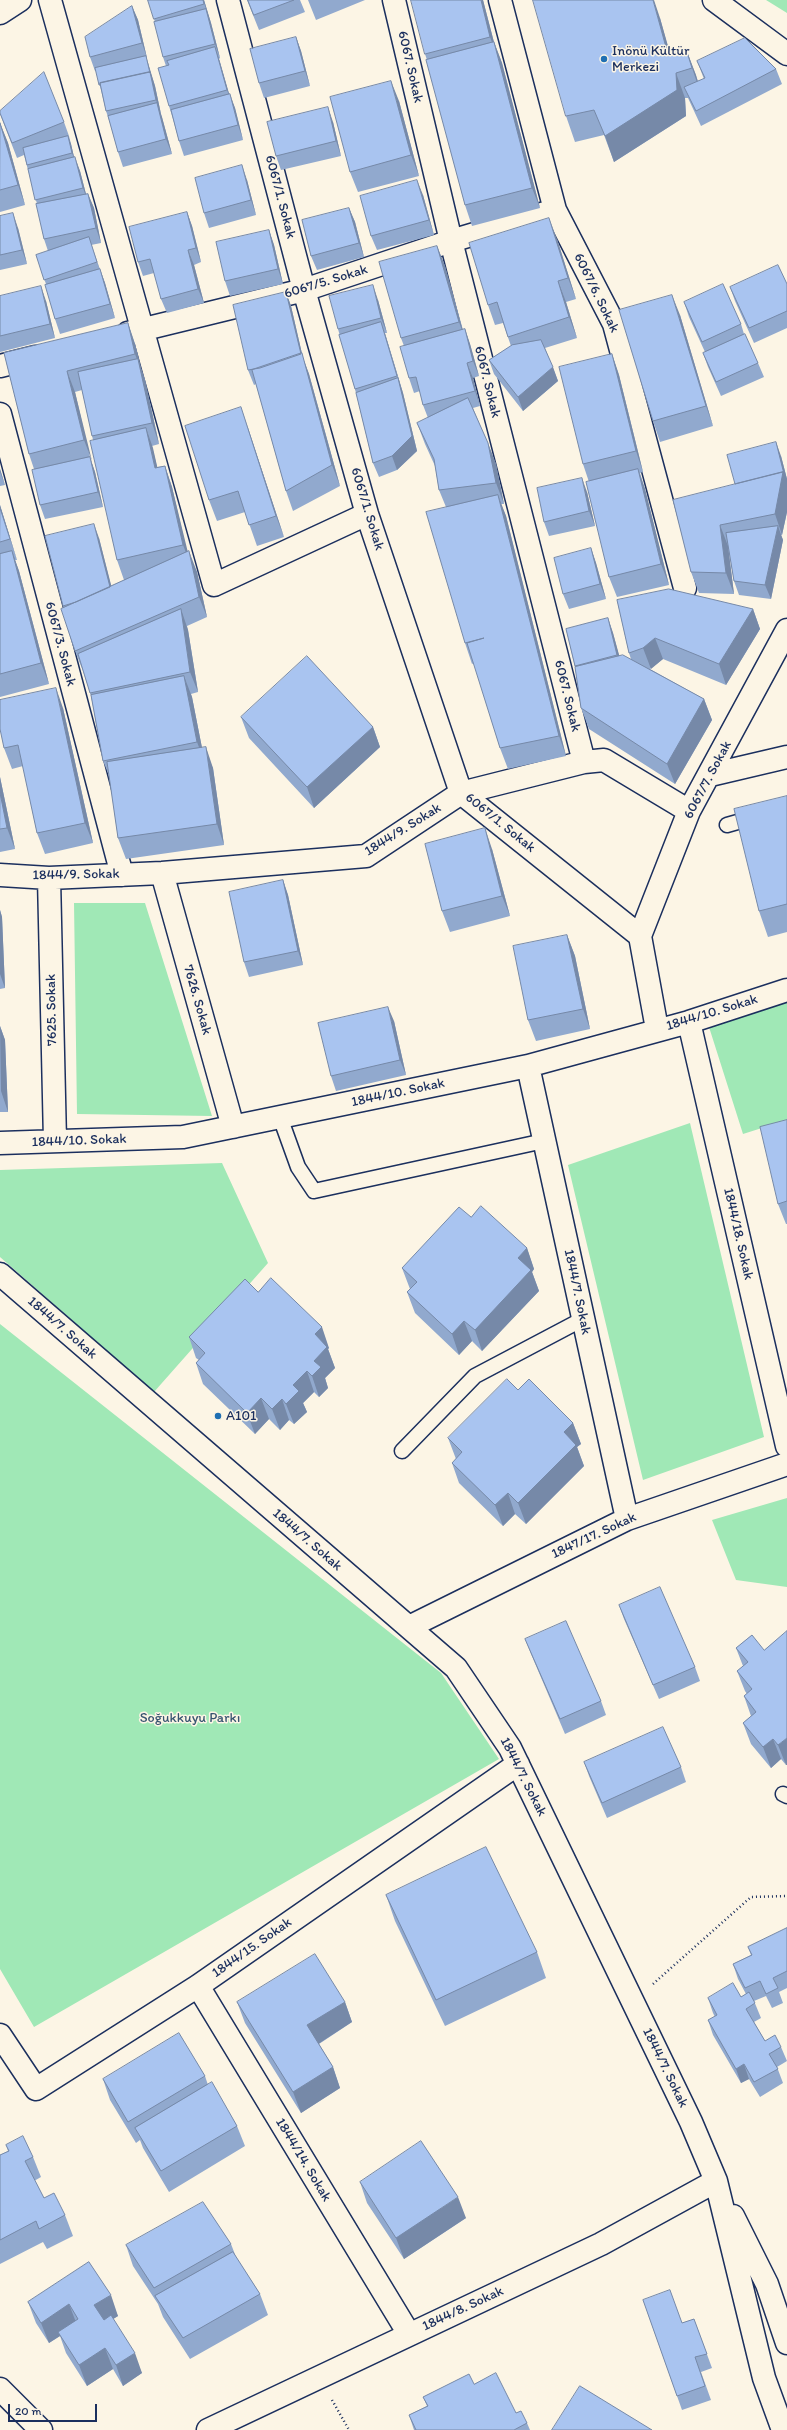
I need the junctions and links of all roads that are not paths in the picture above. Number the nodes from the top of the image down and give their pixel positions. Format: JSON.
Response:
{"nodes":[{"id":1,"x":20,"y":0,"type":"edge"},
{"id":2,"x":50,"y":0,"type":"edge"},
{"id":3,"x":228,"y":0,"type":"edge"},
{"id":4,"x":394,"y":0,"type":"edge"},
{"id":5,"x":500,"y":0,"type":"edge"},
{"id":6,"x":714,"y":0,"type":"edge"},
{"id":7,"x":0,"y":13,"type":"edge"},
{"id":8,"x":787,"y":54,"type":"edge"},
{"id":9,"x":555,"y":210,"type":"junction"},
{"id":10,"x":451,"y":241,"type":"junction"},
{"id":11,"x":304,"y":290,"type":"junction"},
{"id":12,"x":143,"y":329,"type":"junction"},
{"id":13,"x":105,"y":339,"type":"edge"},
{"id":14,"x":53,"y":353,"type":"edge"},
{"id":15,"x":0,"y":366,"type":"edge"},
{"id":16,"x":0,"y":414,"type":"edge"},
{"id":17,"x":367,"y":514,"type":"junction"},
{"id":18,"x":685,"y":588,"type":"dead end"},
{"id":19,"x":787,"y":630,"type":"edge"},
{"id":20,"x":787,"y":757,"type":"edge"},
{"id":21,"x":584,"y":762,"type":"junction"},
{"id":22,"x":710,"y":775,"type":"junction"},
{"id":23,"x":461,"y":793,"type":"junction"},
{"id":24,"x":787,"y":808,"type":"edge"},
{"id":25,"x":689,"y":811,"type":"junction"},
{"id":26,"x":727,"y":825,"type":"dead end"},
{"id":27,"x":162,"y":873,"type":"junction"},
{"id":28,"x":122,"y":874,"type":"junction"},
{"id":29,"x":0,"y":875,"type":"edge"},
{"id":30,"x":49,"y":878,"type":"junction"},
{"id":31,"x":640,"y":936,"type":"junction"},
{"id":32,"x":787,"y":990,"type":"edge"},
{"id":33,"x":689,"y":1022,"type":"junction"},
{"id":34,"x":657,"y":1029,"type":"junction"},
{"id":35,"x":528,"y":1066,"type":"junction"},
{"id":36,"x":280,"y":1117,"type":"junction"},
{"id":37,"x":233,"y":1127,"type":"junction"},
{"id":38,"x":55,"y":1141,"type":"junction"},
{"id":39,"x":544,"y":1141,"type":"junction"},
{"id":40,"x":0,"y":1143,"type":"edge"},
{"id":41,"x":0,"y":1274,"type":"edge"},
{"id":42,"x":583,"y":1319,"type":"junction"},
{"id":43,"x":787,"y":1446,"type":"edge"},
{"id":44,"x":402,"y":1451,"type":"dead end"},
{"id":45,"x":787,"y":1464,"type":"edge"},
{"id":46,"x":627,"y":1519,"type":"junction"},
{"id":47,"x":409,"y":1627,"type":"junction"},
{"id":48,"x":518,"y":1764,"type":"junction"},
{"id":49,"x":198,"y":1986,"type":"junction"},
{"id":50,"x":0,"y":2035,"type":"edge"},
{"id":51,"x":716,"y":2181,"type":"junction"},
{"id":52,"x":409,"y":2334,"type":"junction"},
{"id":53,"x":787,"y":2344,"type":"edge"},
{"id":54,"x":0,"y":2389,"type":"edge"},
{"id":55,"x":41,"y":2430,"type":"edge"},
{"id":56,"x":208,"y":2430,"type":"edge"},
{"id":57,"x":783,"y":2430,"type":"edge"}],
"edges":[{"from":1,"to":7,"type":"street"},
{"from":2,"to":12,"type":"street"},
{"from":3,"to":11,"type":"street","name":"6067/1. Sokak"},
{"from":4,"to":10,"type":"street","name":"6067. Sokak"},
{"from":5,"to":9,"type":"street","name":"6067/6. Sokak"},
{"from":6,"to":8,"type":"street"},
{"from":9,"to":10,"type":"street","name":"6067/5. Sokak"},
{"from":9,"to":18,"type":"street","name":"6067/6. Sokak"},
{"from":10,"to":11,"type":"street","name":"6067/5. Sokak"},
{"from":10,"to":21,"type":"street","name":"6067. Sokak"},
{"from":11,"to":12,"type":"street","name":"6067/5. Sokak"},
{"from":11,"to":17,"type":"street","name":"6067/1. Sokak"},
{"from":12,"to":13,"type":"street","name":"6067/5. Sokak"},
{"from":12,"to":17,"type":"street"},
{"from":14,"to":15,"type":"street"},
{"from":16,"to":28,"type":"street","name":"6067/3. Sokak"},
{"from":17,"to":23,"type":"street","name":"6067/1. Sokak"},
{"from":19,"to":22,"type":"street","name":"6067/7. Sokak"},
{"from":20,"to":22,"type":"street"},
{"from":21,"to":23,"type":"street","name":"1844/9. Sokak"},
{"from":21,"to":25,"type":"street","name":"1844/9. Sokak"},
{"from":22,"to":25,"type":"street","name":"6067/7. Sokak"},
{"from":23,"to":27,"type":"street","name":"1844/9. Sokak"},
{"from":23,"to":31,"type":"street","name":"6067/1. Sokak"},
{"from":24,"to":26,"type":"lane"},
{"from":25,"to":31,"type":"street","name":"6067/7. Sokak"},
{"from":27,"to":28,"type":"street","name":"1844/9. Sokak"},
{"from":27,"to":37,"type":"street","name":"7626. Sokak"},
{"from":28,"to":30,"type":"street","name":"1844/9. Sokak"},
{"from":29,"to":30,"type":"street","name":"1844/9. Sokak"},
{"from":30,"to":38,"type":"street","name":"7625. Sokak"},
{"from":31,"to":34,"type":"street"},
{"from":32,"to":33,"type":"street","name":"1844/10. Sokak"},
{"from":33,"to":34,"type":"street","name":"1844/10. Sokak"},
{"from":33,"to":43,"type":"street","name":"1844/18. Sokak"},
{"from":34,"to":35,"type":"street","name":"1844/10. Sokak"},
{"from":35,"to":36,"type":"street","name":"1844/10. Sokak"},
{"from":35,"to":39,"type":"street","name":"1844/7. Sokak"},
{"from":36,"to":37,"type":"street","name":"1844/10. Sokak"},
{"from":36,"to":39,"type":"lane"},
{"from":37,"to":38,"type":"street","name":"1844/10. Sokak"},
{"from":38,"to":40,"type":"street","name":"1844/10. Sokak"},
{"from":39,"to":42,"type":"street","name":"1844/7. Sokak"},
{"from":41,"to":47,"type":"street","name":"1844/7. Sokak"},
{"from":42,"to":44,"type":"lane"},
{"from":42,"to":46,"type":"street","name":"1844/7. Sokak"},
{"from":45,"to":46,"type":"street","name":"1847/17. Sokak"},
{"from":46,"to":47,"type":"street","name":"1847/17. Sokak"},
{"from":47,"to":48,"type":"street","name":"1844/7. Sokak"},
{"from":48,"to":49,"type":"street","name":"1844/15. Sokak"},
{"from":48,"to":51,"type":"street","name":"1844/7. Sokak"},
{"from":49,"to":50,"type":"street","name":"1844/15. Sokak"},
{"from":49,"to":52,"type":"street","name":"1844/14. Sokak"},
{"from":51,"to":52,"type":"street","name":"1844/8. Sokak"},
{"from":51,"to":53,"type":"street"},
{"from":51,"to":57,"type":"street","name":"1844/7. Sokak"},
{"from":52,"to":56,"type":"street","name":"1844/8. Sokak"},
{"from":54,"to":55,"type":"street"}]}
